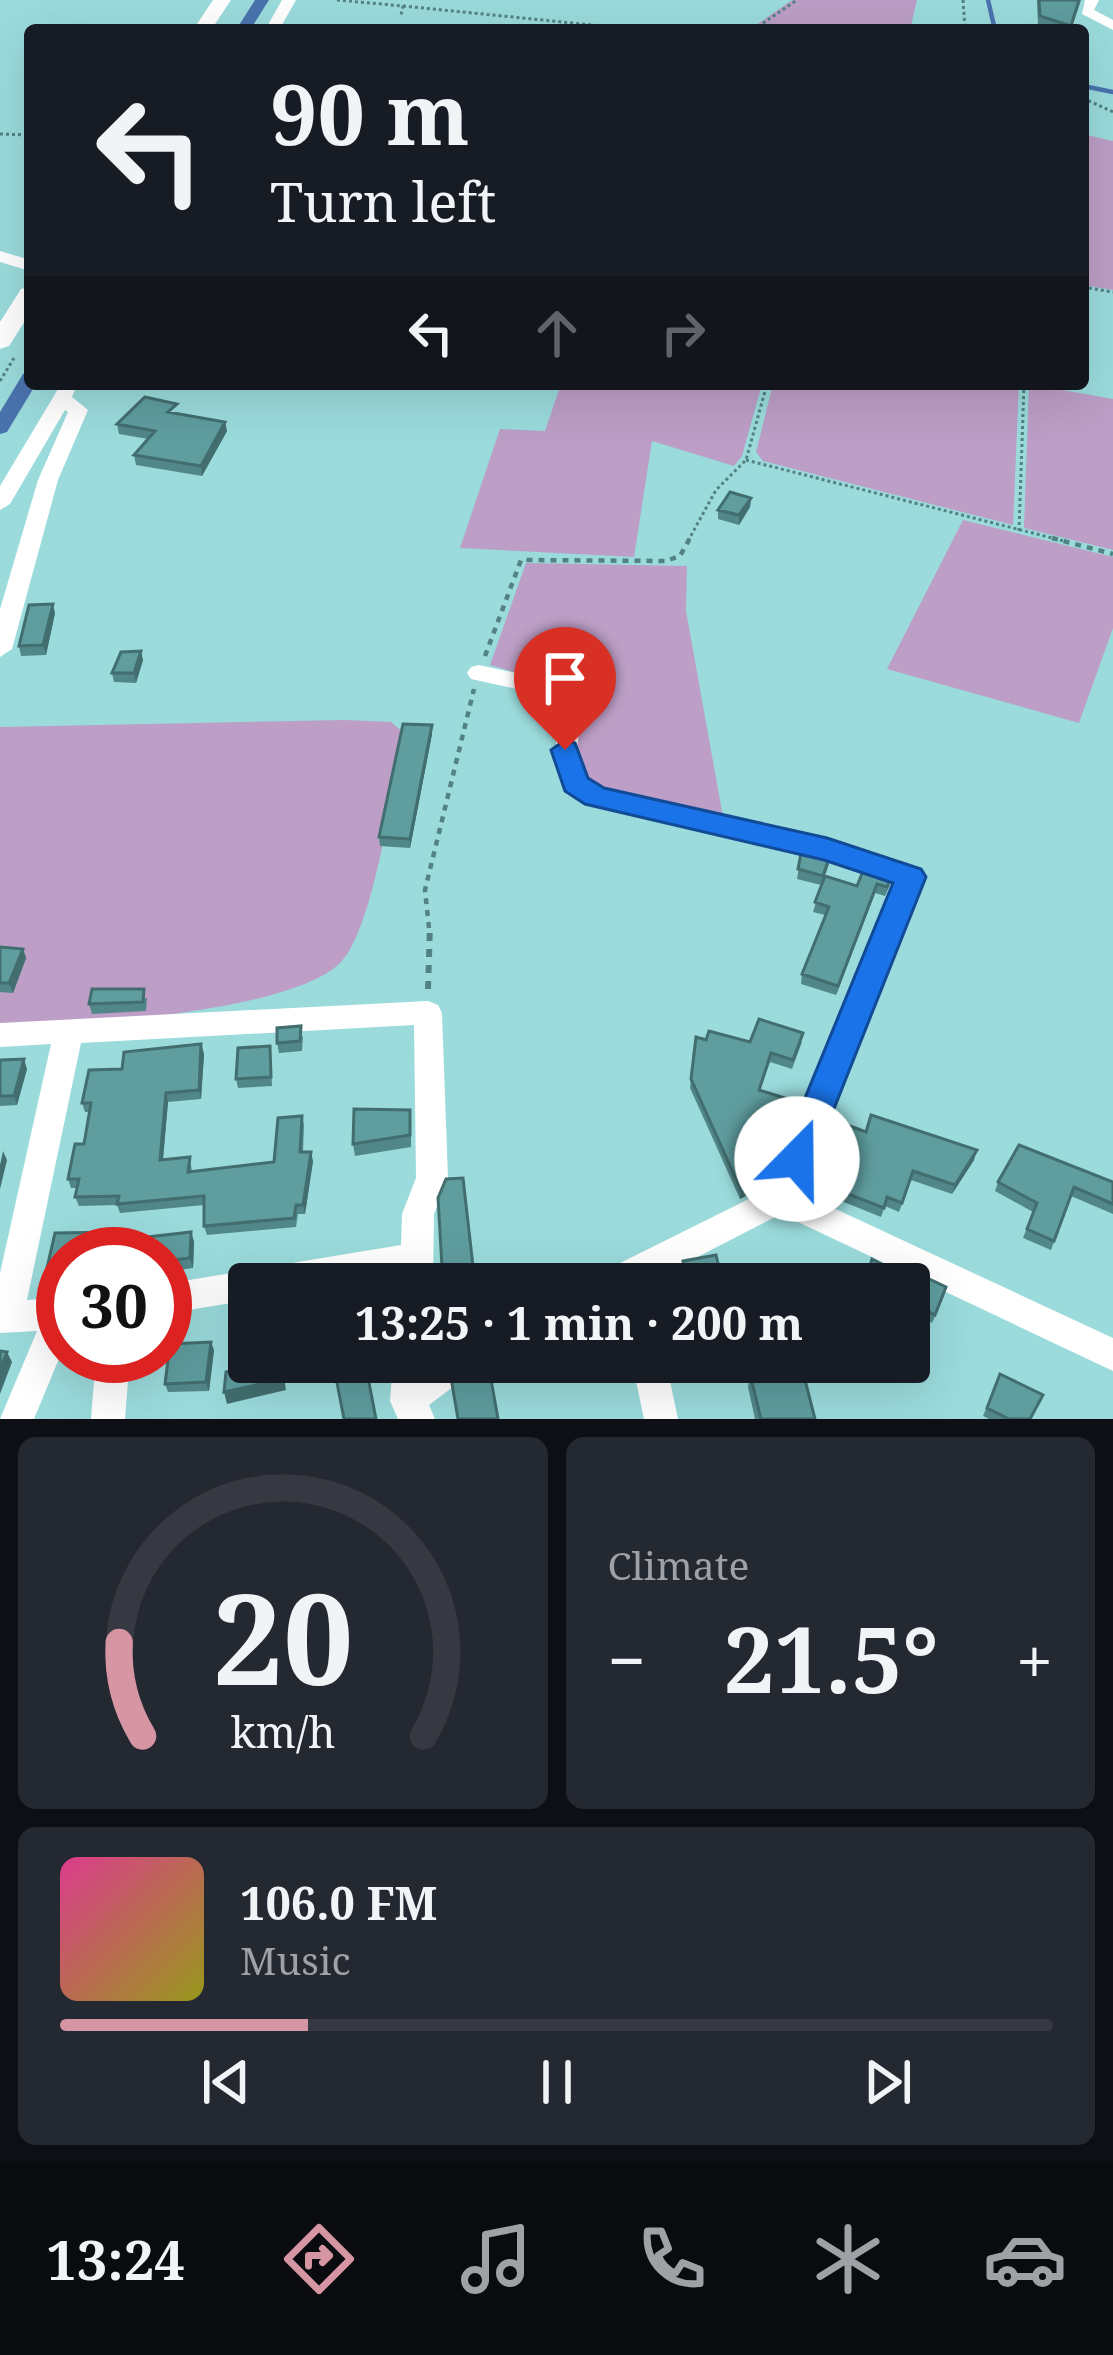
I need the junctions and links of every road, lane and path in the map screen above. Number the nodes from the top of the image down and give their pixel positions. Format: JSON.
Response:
{"nodes":[{"id":1,"x":338,"y":0,"type":"edge"},
{"id":2,"x":797,"y":0,"type":"edge"},
{"id":3,"x":1092,"y":0,"type":"edge"},
{"id":4,"x":403,"y":6,"type":"junction"},
{"id":5,"x":401,"y":15,"type":"dead end"},
{"id":6,"x":582,"y":24,"type":"edge"},
{"id":7,"x":762,"y":24,"type":"edge"},
{"id":8,"x":1113,"y":26,"type":"edge"},
{"id":9,"x":24,"y":303,"type":"edge"},
{"id":10,"x":0,"y":341,"type":"edge"},
{"id":11,"x":765,"y":390,"type":"edge"},
{"id":12,"x":1024,"y":390,"type":"edge"},
{"id":13,"x":66,"y":391,"type":"edge"},
{"id":14,"x":746,"y":460,"type":"junction"},
{"id":15,"x":0,"y":505,"type":"edge"},
{"id":16,"x":1019,"y":531,"type":"junction"},
{"id":17,"x":1113,"y":554,"type":"edge"},
{"id":18,"x":0,"y":649,"type":"edge"},
{"id":19,"x":479,"y":673,"type":"junction"},
{"id":20,"x":428,"y":1013,"type":"junction"},
{"id":21,"x":68,"y":1035,"type":"junction"},
{"id":22,"x":0,"y":1036,"type":"edge"},
{"id":23,"x":781,"y":1199,"type":"junction"},
{"id":24,"x":418,"y":1263,"type":"edge"},
{"id":25,"x":660,"y":1263,"type":"edge"},
{"id":26,"x":228,"y":1289,"type":"edge"},
{"id":27,"x":192,"y":1295,"type":"edge"},
{"id":28,"x":36,"y":1315,"type":"edge"},
{"id":29,"x":3,"y":1317,"type":"edge"},
{"id":30,"x":1113,"y":1355,"type":"edge"},
{"id":31,"x":36,"y":1373,"type":"edge"},
{"id":32,"x":111,"y":1383,"type":"edge"},
{"id":33,"x":438,"y":1383,"type":"edge"},
{"id":34,"x":654,"y":1383,"type":"edge"},
{"id":35,"x":412,"y":1410,"type":"edge"},
{"id":36,"x":16,"y":1419,"type":"edge"},
{"id":37,"x":108,"y":1419,"type":"edge"},
{"id":38,"x":661,"y":1419,"type":"edge"}],
"edges":[{"from":1,"to":4,"type":"path"},
{"from":2,"to":7,"type":"path"},
{"from":3,"to":8,"type":"street"},
{"from":4,"to":5,"type":"path"},
{"from":4,"to":6,"type":"path"},
{"from":9,"to":10,"type":"main road"},
{"from":11,"to":14,"type":"path"},
{"from":12,"to":16,"type":"path"},
{"from":13,"to":15,"type":"street"},
{"from":13,"to":18,"type":"street"},
{"from":14,"to":16,"type":"path"},
{"from":14,"to":19,"type":"path"},
{"from":16,"to":17,"type":"path"},
{"from":19,"to":20,"type":"path"},
{"from":19,"to":23,"type":"street"},
{"from":20,"to":21,"type":"street"},
{"from":20,"to":24,"type":"street"},
{"from":21,"to":22,"type":"street"},
{"from":21,"to":29,"type":"street"},
{"from":23,"to":25,"type":"street"},
{"from":23,"to":30,"type":"street"},
{"from":26,"to":27,"type":"street"},
{"from":28,"to":29,"type":"street"},
{"from":31,"to":36,"type":"street"},
{"from":32,"to":37,"type":"street"},
{"from":33,"to":35,"type":"street"},
{"from":34,"to":38,"type":"street"}]}
